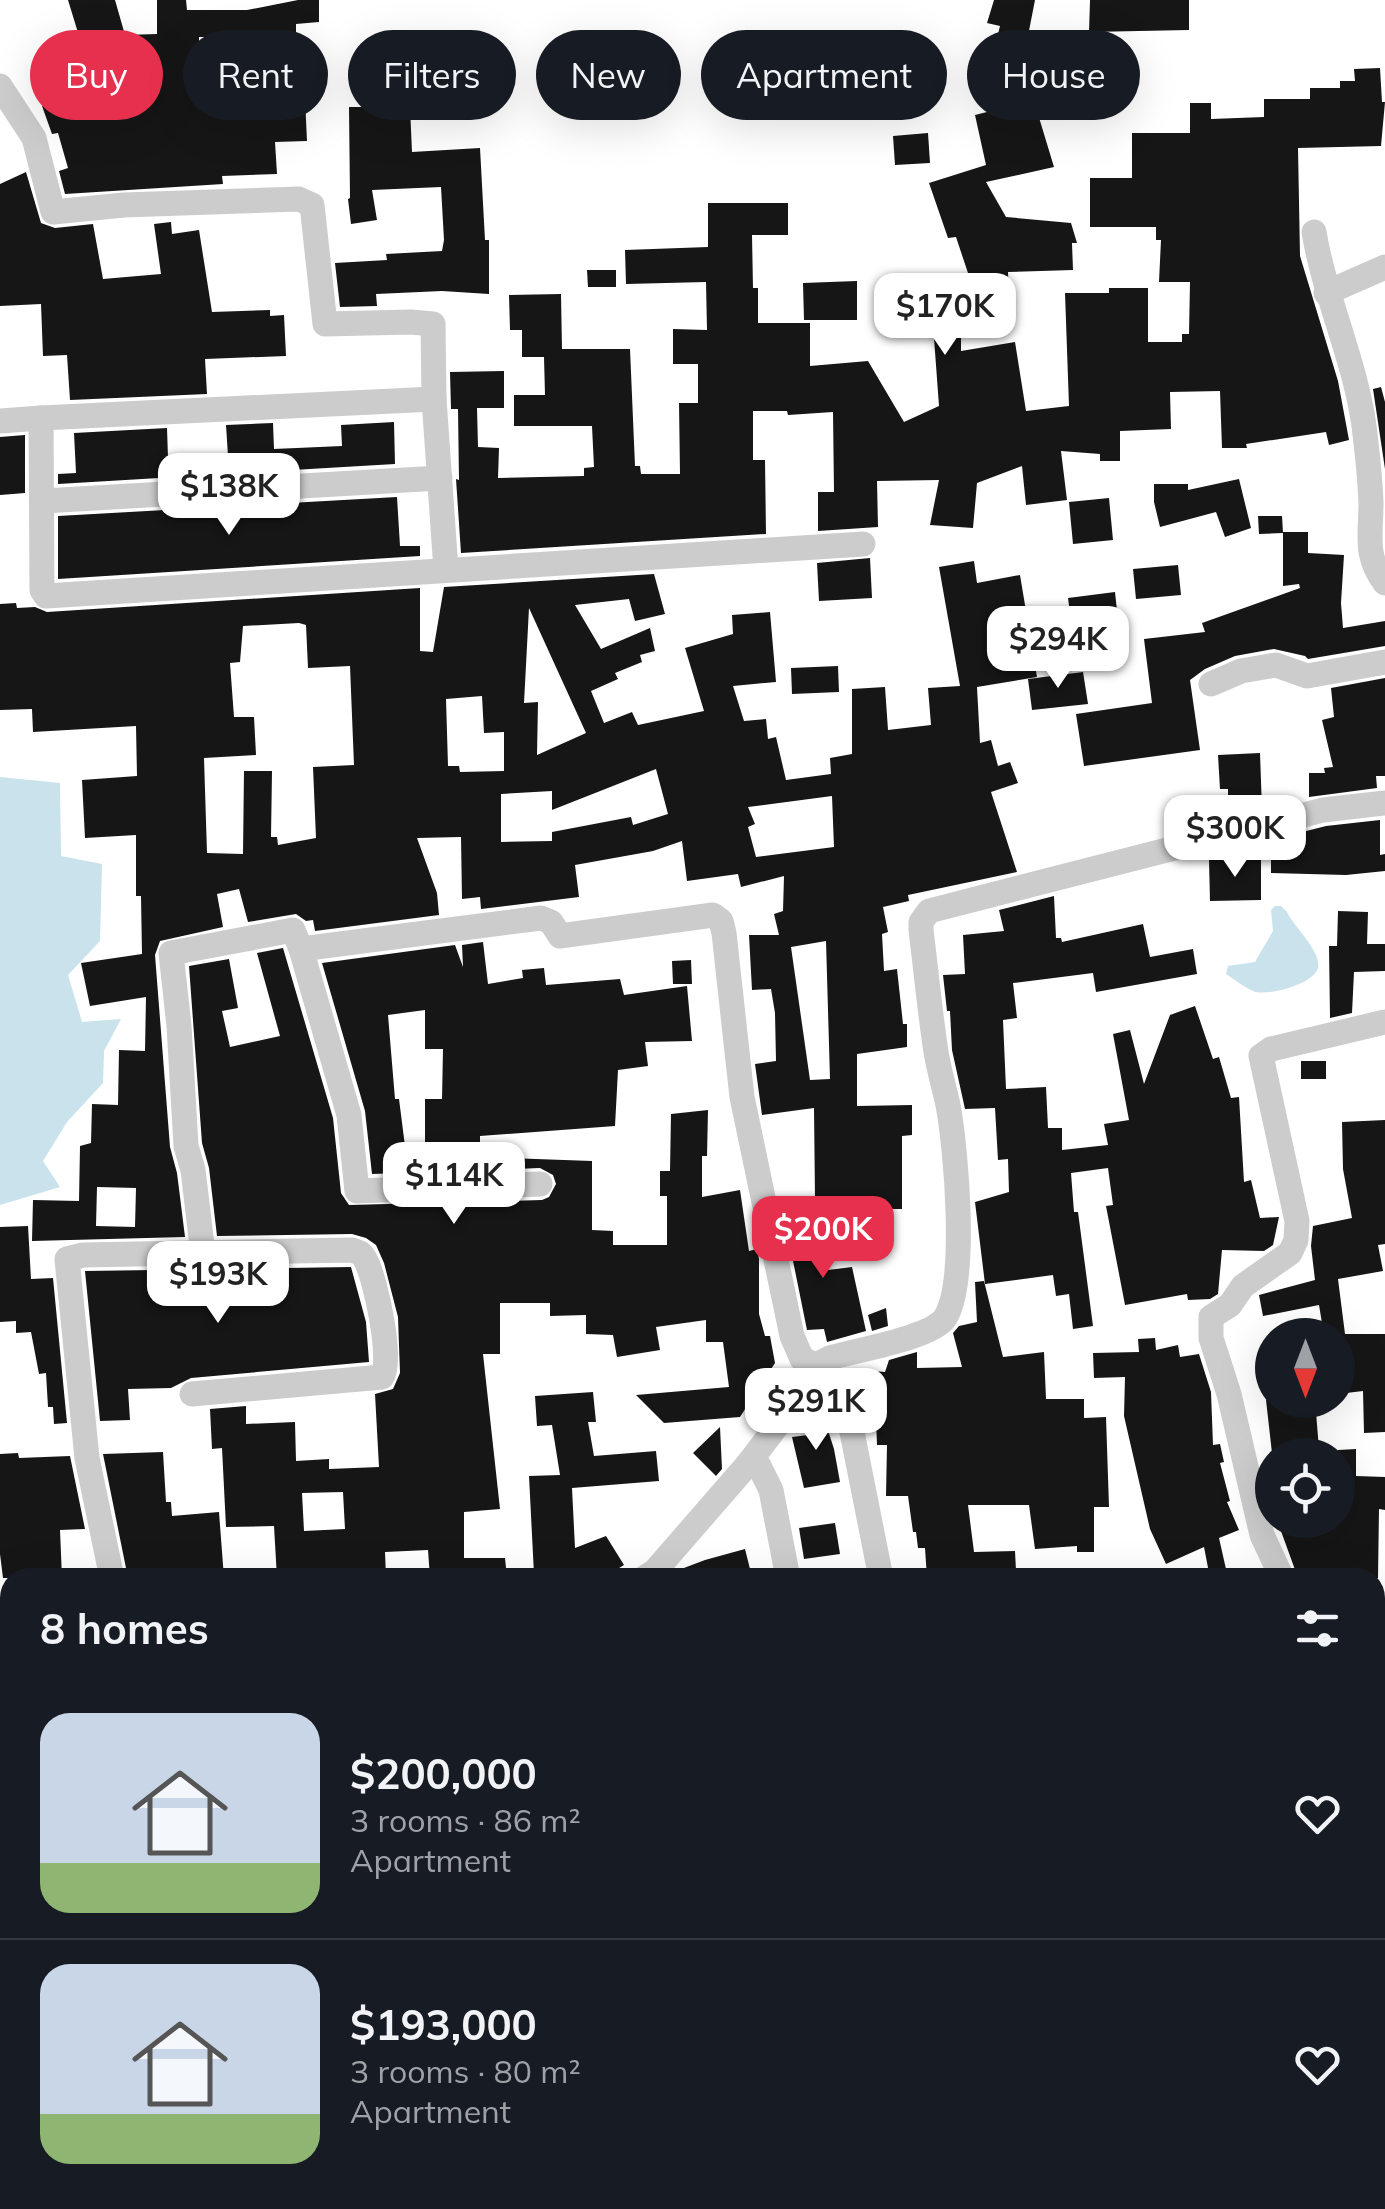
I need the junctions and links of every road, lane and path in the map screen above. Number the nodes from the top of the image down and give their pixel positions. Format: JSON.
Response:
{"nodes":[{"id":1,"x":0,"y":86,"type":"edge"},
{"id":2,"x":1314,"y":232,"type":"dead end"},
{"id":3,"x":1385,"y":267,"type":"edge"},
{"id":4,"x":1326,"y":293,"type":"junction"},
{"id":5,"x":434,"y":399,"type":"junction"},
{"id":6,"x":41,"y":418,"type":"junction"},
{"id":7,"x":0,"y":421,"type":"edge"},
{"id":8,"x":1375,"y":431,"type":"edge"},
{"id":9,"x":440,"y":478,"type":"junction"},
{"id":10,"x":43,"y":501,"type":"junction"},
{"id":11,"x":863,"y":544,"type":"dead end"},
{"id":12,"x":446,"y":570,"type":"junction"},
{"id":13,"x":1385,"y":583,"type":"edge"},
{"id":14,"x":1385,"y":662,"type":"edge"},
{"id":15,"x":1211,"y":684,"type":"dead end"},
{"id":16,"x":1385,"y":803,"type":"edge"},
{"id":17,"x":302,"y":949,"type":"junction"},
{"id":18,"x":1385,"y":1022,"type":"edge"},
{"id":19,"x":540,"y":1184,"type":"dead end"},
{"id":20,"x":204,"y":1254,"type":"junction"},
{"id":21,"x":816,"y":1365,"type":"junction"},
{"id":22,"x":192,"y":1394,"type":"dead end"},
{"id":23,"x":748,"y":1464,"type":"junction"},
{"id":24,"x":110,"y":1568,"type":"edge"},
{"id":25,"x":658,"y":1568,"type":"edge"},
{"id":26,"x":786,"y":1568,"type":"edge"},
{"id":27,"x":879,"y":1568,"type":"edge"},
{"id":28,"x":1277,"y":1568,"type":"edge"}],
"edges":[{"from":1,"to":5,"type":"street"},
{"from":2,"to":4,"type":"street"},
{"from":3,"to":4,"type":"street"},
{"from":4,"to":8,"type":"street"},
{"from":5,"to":6,"type":"street"},
{"from":5,"to":9,"type":"street"},
{"from":6,"to":7,"type":"street"},
{"from":6,"to":10,"type":"street"},
{"from":8,"to":13,"type":"street"},
{"from":9,"to":10,"type":"street"},
{"from":9,"to":12,"type":"street"},
{"from":10,"to":12,"type":"street"},
{"from":11,"to":12,"type":"street"},
{"from":14,"to":15,"type":"street"},
{"from":16,"to":21,"type":"street"},
{"from":17,"to":19,"type":"street"},
{"from":17,"to":20,"type":"street"},
{"from":17,"to":21,"type":"street"},
{"from":18,"to":28,"type":"street"},
{"from":20,"to":22,"type":"street"},
{"from":20,"to":24,"type":"street"},
{"from":21,"to":23,"type":"street"},
{"from":21,"to":27,"type":"street"},
{"from":23,"to":25,"type":"street"},
{"from":23,"to":26,"type":"street"}]}
